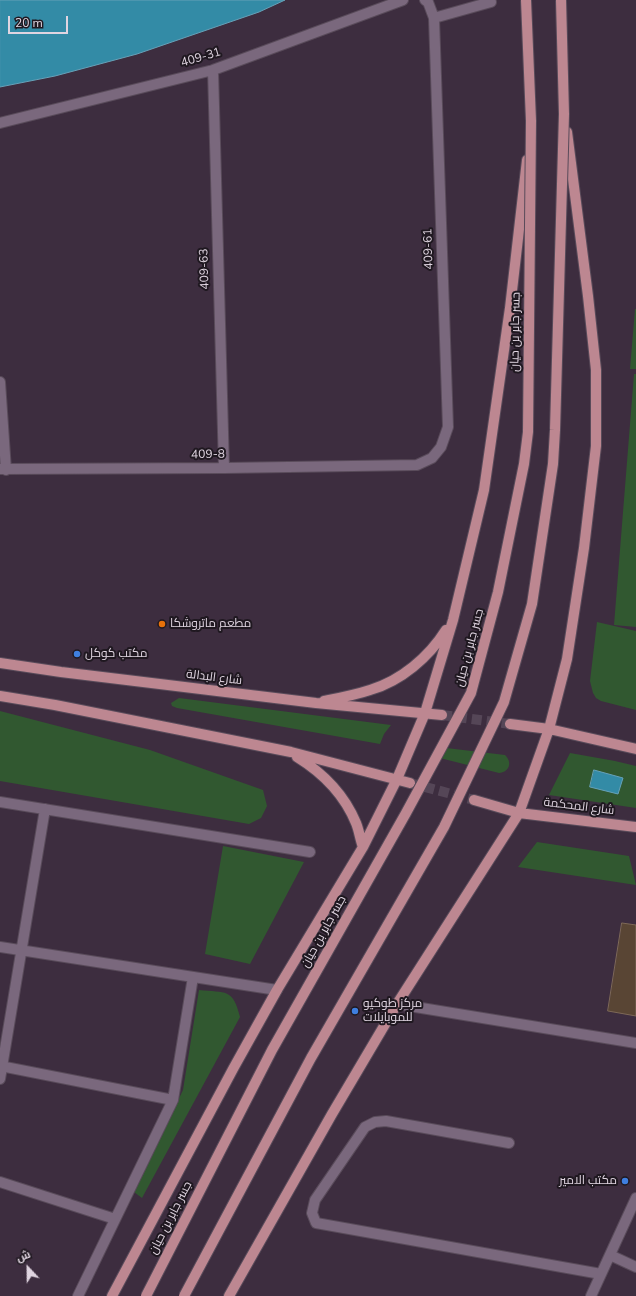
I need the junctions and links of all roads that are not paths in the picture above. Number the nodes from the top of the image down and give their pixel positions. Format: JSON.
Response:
{"nodes":[{"id":1,"x":403,"y":0,"type":"edge"},
{"id":2,"x":425,"y":0,"type":"edge"},
{"id":3,"x":526,"y":0,"type":"edge"},
{"id":4,"x":561,"y":0,"type":"edge"},
{"id":5,"x":491,"y":2,"type":"dead end"},
{"id":6,"x":434,"y":18,"type":"junction"},
{"id":7,"x":213,"y":70,"type":"junction"},
{"id":8,"x":564,"y":114,"type":"junction"},
{"id":9,"x":531,"y":121,"type":"junction"},
{"id":10,"x":0,"y":123,"type":"edge"},
{"id":11,"x":0,"y":382,"type":"edge"},
{"id":12,"x":417,"y":465,"type":"joint"},
{"id":13,"x":224,"y":468,"type":"junction"},
{"id":14,"x":3,"y":469,"type":"edge"},
{"id":15,"x":453,"y":620,"type":"junction"},
{"id":16,"x":0,"y":663,"type":"edge"},
{"id":17,"x":0,"y":696,"type":"edge"},
{"id":18,"x":316,"y":703,"type":"junction"},
{"id":19,"x":425,"y":712,"type":"junction"},
{"id":20,"x":442,"y":715,"type":"tunnel mouth"},
{"id":21,"x":510,"y":724,"type":"tunnel mouth"},
{"id":22,"x":549,"y":730,"type":"junction"},
{"id":23,"x":636,"y":749,"type":"edge"},
{"id":24,"x":290,"y":752,"type":"junction"},
{"id":25,"x":397,"y":779,"type":"junction"},
{"id":26,"x":410,"y":782,"type":"tunnel mouth"},
{"id":27,"x":474,"y":800,"type":"tunnel mouth"},
{"id":28,"x":0,"y":802,"type":"edge"},
{"id":29,"x":45,"y":809,"type":"junction"},
{"id":30,"x":519,"y":813,"type":"junction"},
{"id":31,"x":636,"y":827,"type":"edge"},
{"id":32,"x":363,"y":847,"type":"junction"},
{"id":33,"x":310,"y":852,"type":"dead end"},
{"id":34,"x":0,"y":947,"type":"edge"},
{"id":35,"x":22,"y":950,"type":"junction"},
{"id":36,"x":193,"y":977,"type":"junction"},
{"id":37,"x":277,"y":990,"type":"junction"},
{"id":38,"x":397,"y":1004,"type":"junction"},
{"id":39,"x":636,"y":1043,"type":"edge"},
{"id":40,"x":1,"y":1066,"type":"edge"},
{"id":41,"x":0,"y":1079,"type":"edge"},
{"id":42,"x":173,"y":1100,"type":"junction"},
{"id":43,"x":509,"y":1143,"type":"dead end"},
{"id":44,"x":0,"y":1182,"type":"edge"},
{"id":45,"x":636,"y":1198,"type":"edge"},
{"id":46,"x":115,"y":1219,"type":"junction"},
{"id":47,"x":610,"y":1255,"type":"junction"},
{"id":48,"x":636,"y":1267,"type":"edge"},
{"id":49,"x":601,"y":1274,"type":"junction"},
{"id":50,"x":78,"y":1296,"type":"edge"},
{"id":51,"x":112,"y":1296,"type":"edge"},
{"id":52,"x":146,"y":1296,"type":"edge"},
{"id":53,"x":184,"y":1296,"type":"edge"},
{"id":54,"x":229,"y":1296,"type":"edge"},
{"id":55,"x":591,"y":1296,"type":"edge"}],
"edges":[{"from":1,"to":7,"type":"street","name":"409-31"},
{"from":2,"to":6,"type":"street"},
{"from":3,"to":9,"type":"main road","name":"جسر جابر بن حيان","bridge":true},
{"from":4,"to":8,"type":"main road","bridge":true},
{"from":5,"to":6,"type":"street"},
{"from":6,"to":12,"type":"street","name":"409-61"},
{"from":7,"to":10,"type":"street","name":"409-31"},
{"from":7,"to":13,"type":"street","name":"409-63"},
{"from":8,"to":22,"type":"main road","bridge":true},
{"from":8,"to":53,"type":"main road","bridge":true},
{"from":9,"to":15,"type":"main road","bridge":true},
{"from":9,"to":52,"type":"main road","name":"جسر جابر بن حيان","bridge":true},
{"from":11,"to":14,"type":"street"},
{"from":12,"to":13,"type":"street","name":"409-8"},
{"from":13,"to":14,"type":"street","name":"409-8"},
{"from":15,"to":18,"type":"main road"},
{"from":15,"to":19,"type":"main road"},
{"from":16,"to":18,"type":"main road","name":"شارع البدالة"},
{"from":17,"to":24,"type":"main road"},
{"from":18,"to":19,"type":"main road","name":"شارع البدالة"},
{"from":19,"to":20,"type":"main road","name":"شارع البدالة"},
{"from":19,"to":25,"type":"main road"},
{"from":21,"to":22,"type":"main road"},
{"from":22,"to":23,"type":"main road"},
{"from":22,"to":30,"type":"main road"},
{"from":24,"to":25,"type":"main road"},
{"from":24,"to":32,"type":"main road"},
{"from":25,"to":26,"type":"main road"},
{"from":25,"to":32,"type":"main road"},
{"from":27,"to":30,"type":"main road","name":"شارع المحكمة"},
{"from":28,"to":29,"type":"street"},
{"from":29,"to":33,"type":"street"},
{"from":29,"to":35,"type":"street"},
{"from":30,"to":31,"type":"main road","name":"شارع المحكمة"},
{"from":30,"to":38,"type":"main road"},
{"from":32,"to":37,"type":"main road"},
{"from":34,"to":35,"type":"street"},
{"from":35,"to":36,"type":"street"},
{"from":35,"to":40,"type":"street"},
{"from":36,"to":37,"type":"street"},
{"from":36,"to":42,"type":"street"},
{"from":37,"to":51,"type":"main road"},
{"from":38,"to":39,"type":"street"},
{"from":38,"to":54,"type":"main road"},
{"from":40,"to":41,"type":"street"},
{"from":40,"to":42,"type":"street"},
{"from":42,"to":46,"type":"street"},
{"from":43,"to":49,"type":"street"},
{"from":44,"to":46,"type":"street"},
{"from":45,"to":47,"type":"street"},
{"from":46,"to":50,"type":"street"},
{"from":47,"to":48,"type":"street"},
{"from":47,"to":49,"type":"street"},
{"from":49,"to":55,"type":"street"}]}
